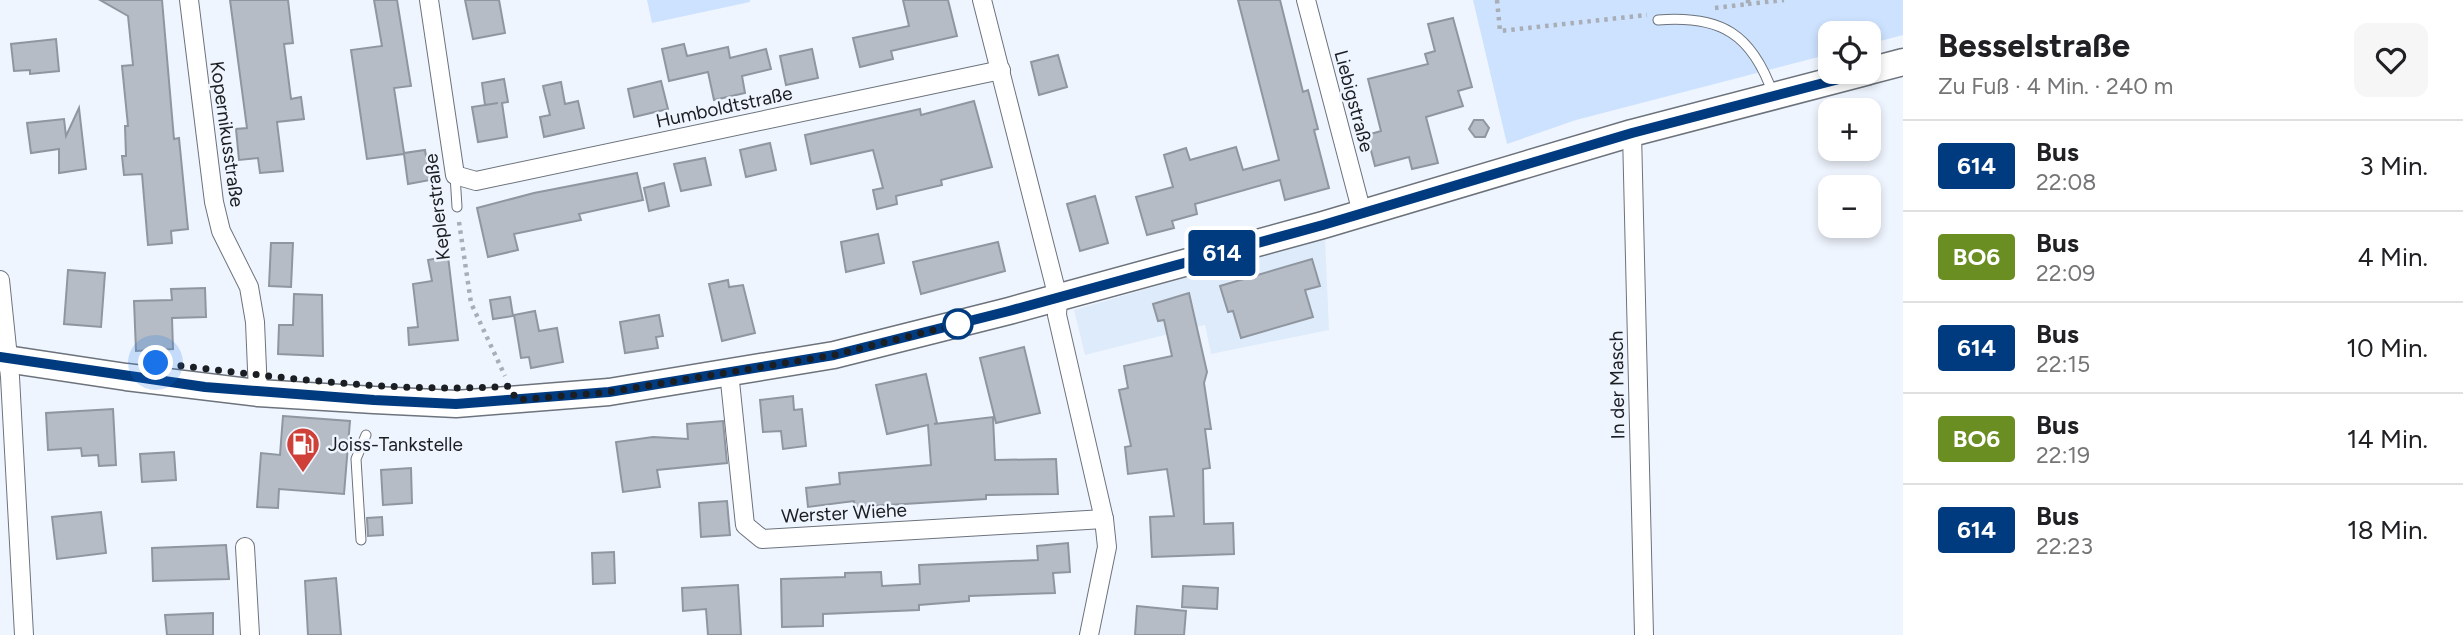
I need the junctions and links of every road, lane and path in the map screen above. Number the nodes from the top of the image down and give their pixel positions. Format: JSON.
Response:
{"nodes":[{"id":1,"x":188,"y":0,"type":"edge"},
{"id":2,"x":429,"y":0,"type":"edge"},
{"id":3,"x":982,"y":0,"type":"edge"},
{"id":4,"x":1306,"y":0,"type":"edge"},
{"id":5,"x":1497,"y":0,"type":"edge"},
{"id":6,"x":1784,"y":0,"type":"edge"},
{"id":7,"x":1748,"y":2,"type":"edge"},
{"id":8,"x":1707,"y":8,"type":"dead end"},
{"id":9,"x":1655,"y":17,"type":"joint"},
{"id":10,"x":1903,"y":62,"type":"edge"},
{"id":11,"x":1881,"y":68,"type":"edge"},
{"id":12,"x":1002,"y":70,"type":"junction"},
{"id":13,"x":1818,"y":84,"type":"edge"},
{"id":14,"x":1773,"y":96,"type":"junction"},
{"id":15,"x":1632,"y":133,"type":"junction"},
{"id":16,"x":455,"y":175,"type":"junction"},
{"id":17,"x":457,"y":207,"type":"joint"},
{"id":18,"x":1362,"y":213,"type":"junction"},
{"id":19,"x":0,"y":280,"type":"edge"},
{"id":20,"x":1058,"y":298,"type":"junction"},
{"id":21,"x":4,"y":358,"type":"edge"},
{"id":22,"x":729,"y":372,"type":"junction"},
{"id":23,"x":258,"y":393,"type":"junction"},
{"id":24,"x":516,"y":400,"type":"junction"},
{"id":25,"x":366,"y":435,"type":"dead end"},
{"id":26,"x":1104,"y":519,"type":"junction"},
{"id":27,"x":361,"y":540,"type":"dead end"},
{"id":28,"x":245,"y":547,"type":"dead end"},
{"id":29,"x":24,"y":635,"type":"edge"},
{"id":30,"x":250,"y":635,"type":"edge"},
{"id":31,"x":1089,"y":635,"type":"edge"},
{"id":32,"x":1644,"y":635,"type":"edge"}],
"edges":[{"from":1,"to":23,"type":"street","name":"Kopernikusstraße"},
{"from":2,"to":16,"type":"street","name":"Keplerstraße"},
{"from":3,"to":12,"type":"street"},
{"from":4,"to":18,"type":"street","name":"Liebigstraße"},
{"from":5,"to":9,"type":"path"},
{"from":6,"to":7,"type":"path"},
{"from":7,"to":8,"type":"path"},
{"from":9,"to":14,"type":"lane"},
{"from":10,"to":11,"type":"main road"},
{"from":12,"to":16,"type":"street","name":"Humboldtstraße"},
{"from":12,"to":20,"type":"street"},
{"from":13,"to":14,"type":"main road"},
{"from":14,"to":15,"type":"main road"},
{"from":15,"to":18,"type":"main road"},
{"from":15,"to":32,"type":"street","name":"In der Masch"},
{"from":16,"to":17,"type":"lane","name":"Keplerstraße"},
{"from":17,"to":24,"type":"path","name":"Keplerstraße"},
{"from":18,"to":20,"type":"main road"},
{"from":19,"to":21,"type":"street"},
{"from":20,"to":22,"type":"main road"},
{"from":20,"to":26,"type":"street"},
{"from":21,"to":23,"type":"main road"},
{"from":21,"to":29,"type":"street"},
{"from":22,"to":24,"type":"main road"},
{"from":22,"to":26,"type":"street","name":"Werster Wiehe"},
{"from":23,"to":24,"type":"main road"},
{"from":25,"to":27,"type":"lane"},
{"from":26,"to":31,"type":"street"},
{"from":28,"to":30,"type":"street"}]}
